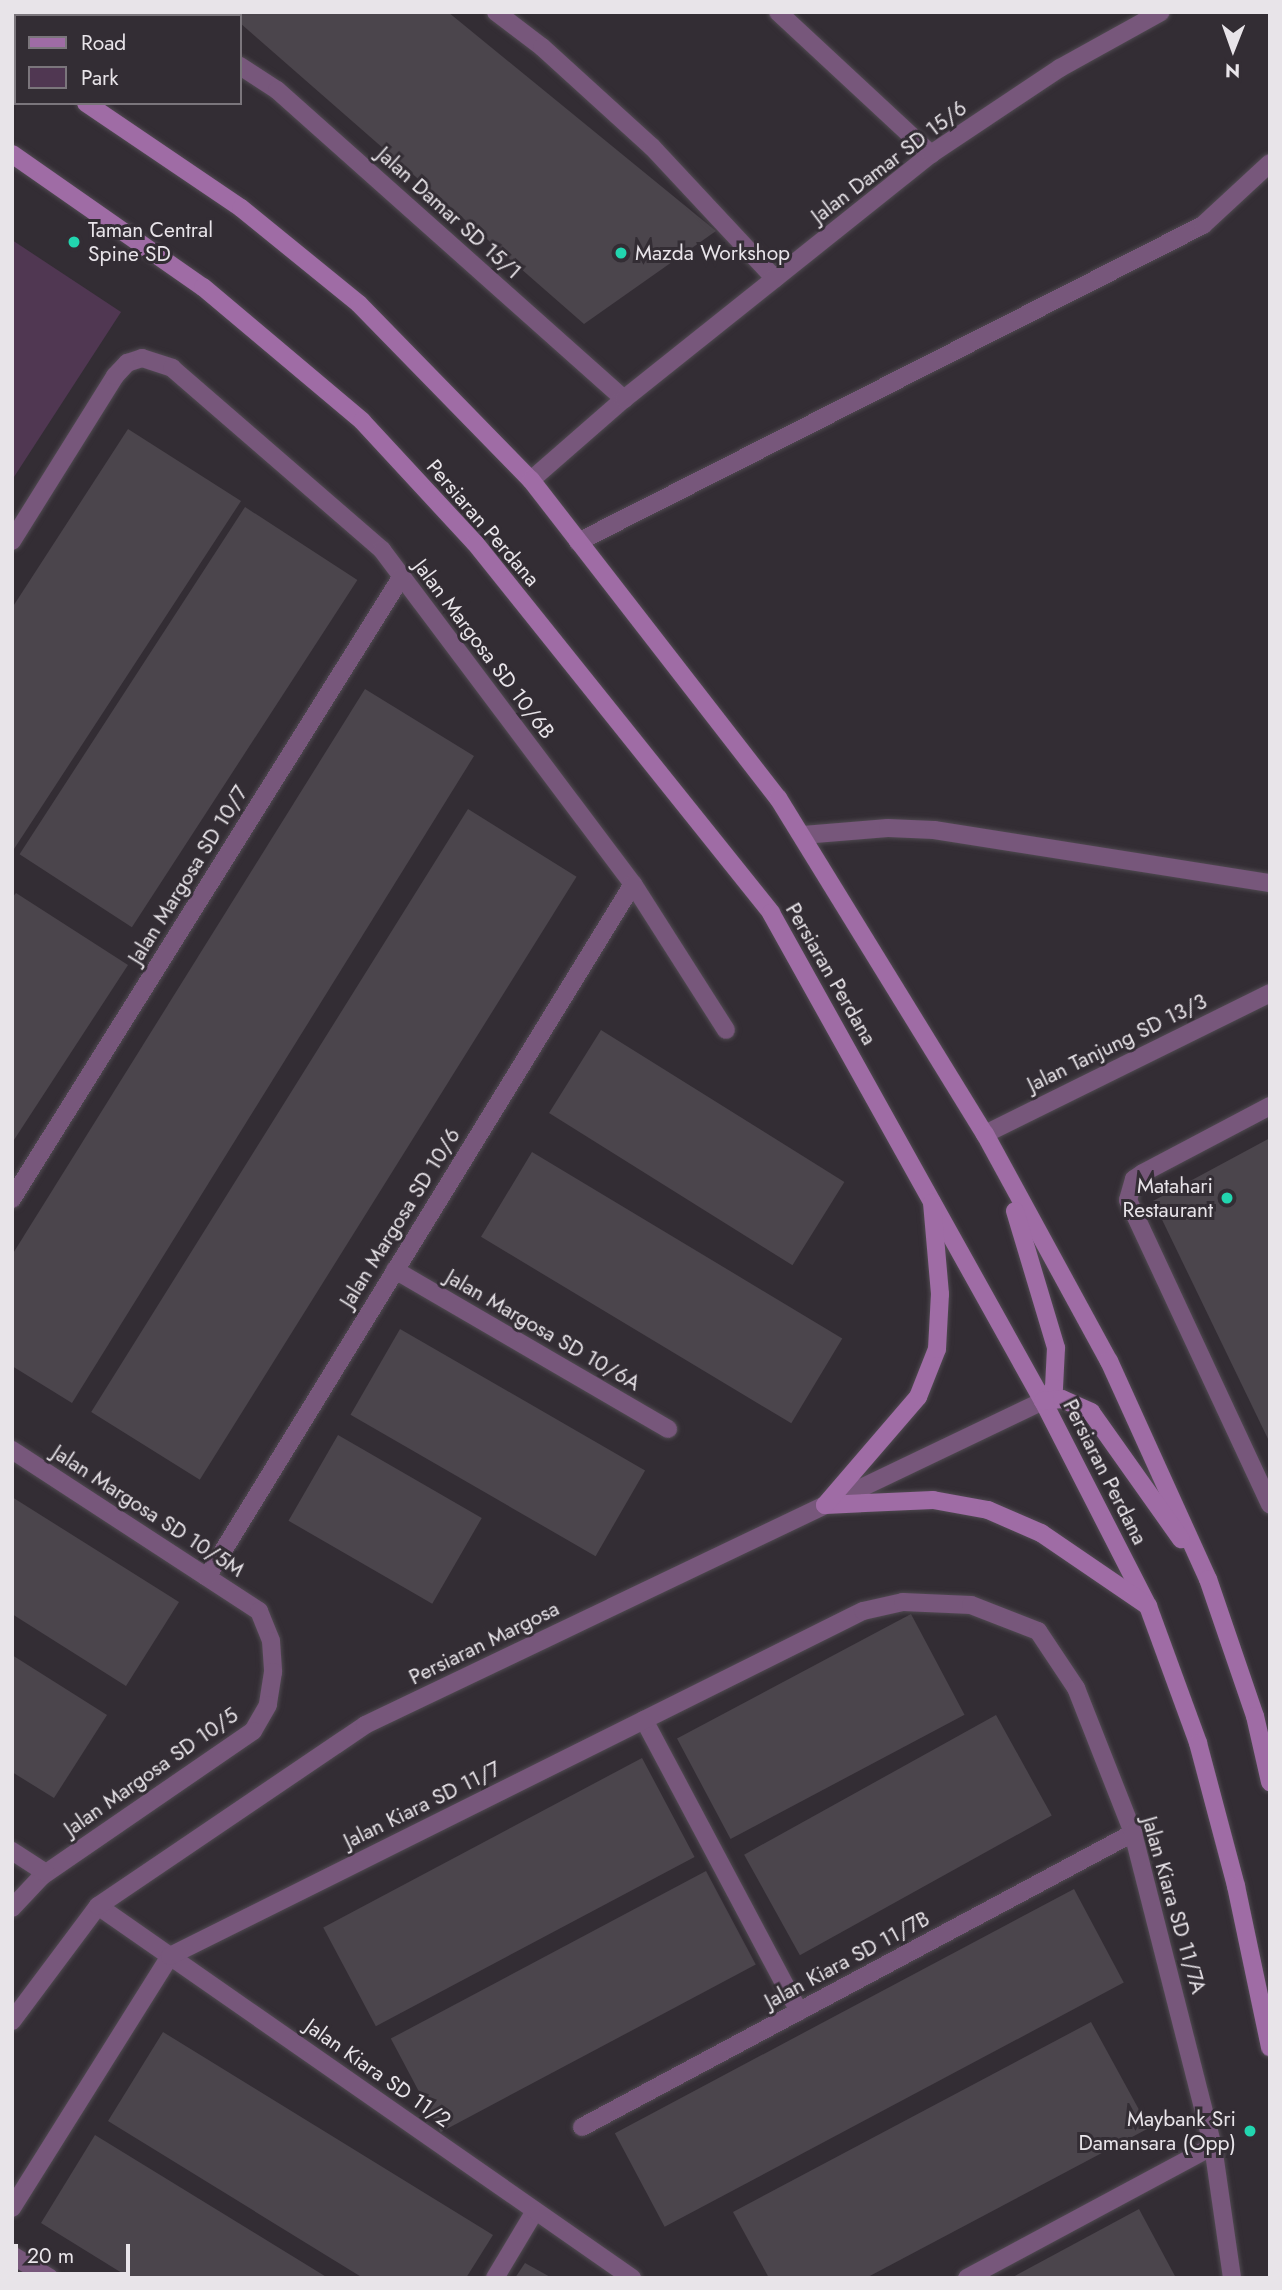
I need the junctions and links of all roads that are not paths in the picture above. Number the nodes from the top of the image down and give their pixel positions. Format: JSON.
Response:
{"nodes":[{"id":1,"x":496,"y":12,"type":"edge"},
{"id":2,"x":778,"y":12,"type":"edge"},
{"id":3,"x":1161,"y":12,"type":"edge"},
{"id":4,"x":242,"y":67,"type":"edge"},
{"id":5,"x":89,"y":105,"type":"edge"},
{"id":6,"x":12,"y":154,"type":"edge"},
{"id":7,"x":931,"y":154,"type":"junction"},
{"id":8,"x":1270,"y":163,"type":"edge"},
{"id":9,"x":775,"y":279,"type":"junction"},
{"id":10,"x":624,"y":399,"type":"junction"},
{"id":11,"x":531,"y":480,"type":"junction"},
{"id":12,"x":12,"y":541,"type":"edge"},
{"id":13,"x":578,"y":542,"type":"junction"},
{"id":14,"x":402,"y":576,"type":"junction"},
{"id":15,"x":803,"y":835,"type":"junction"},
{"id":16,"x":1270,"y":883,"type":"edge"},
{"id":17,"x":633,"y":884,"type":"junction"},
{"id":18,"x":1270,"y":993,"type":"edge"},
{"id":19,"x":726,"y":1030,"type":"dead end"},
{"id":20,"x":1270,"y":1106,"type":"edge"},
{"id":21,"x":985,"y":1134,"type":"junction"},
{"id":22,"x":1005,"y":1177,"type":"junction"},
{"id":23,"x":931,"y":1195,"type":"junction"},
{"id":24,"x":12,"y":1199,"type":"edge"},
{"id":25,"x":395,"y":1270,"type":"junction"},
{"id":26,"x":1043,"y":1401,"type":"junction"},
{"id":27,"x":668,"y":1429,"type":"dead end"},
{"id":28,"x":12,"y":1450,"type":"edge"},
{"id":29,"x":825,"y":1505,"type":"junction"},
{"id":30,"x":1270,"y":1505,"type":"edge"},
{"id":31,"x":207,"y":1577,"type":"junction"},
{"id":32,"x":1208,"y":1579,"type":"junction"},
{"id":33,"x":971,"y":1605,"type":"joint"},
{"id":34,"x":1148,"y":1606,"type":"junction"},
{"id":35,"x":258,"y":1611,"type":"joint"},
{"id":36,"x":643,"y":1720,"type":"junction"},
{"id":37,"x":1270,"y":1782,"type":"edge"},
{"id":38,"x":1133,"y":1833,"type":"junction"},
{"id":39,"x":12,"y":1851,"type":"edge"},
{"id":40,"x":46,"y":1873,"type":"junction"},
{"id":41,"x":98,"y":1906,"type":"junction"},
{"id":42,"x":12,"y":1908,"type":"edge"},
{"id":43,"x":170,"y":1956,"type":"junction"},
{"id":44,"x":799,"y":2011,"type":"junction"},
{"id":45,"x":12,"y":2021,"type":"edge"},
{"id":46,"x":1270,"y":2047,"type":"edge"},
{"id":47,"x":582,"y":2127,"type":"dead end"},
{"id":48,"x":1213,"y":2146,"type":"junction"},
{"id":49,"x":12,"y":2208,"type":"edge"},
{"id":50,"x":535,"y":2211,"type":"junction"},
{"id":51,"x":12,"y":2255,"type":"edge"},
{"id":52,"x":50,"y":2278,"type":"edge"},
{"id":53,"x":495,"y":2278,"type":"edge"},
{"id":54,"x":632,"y":2278,"type":"edge"},
{"id":55,"x":967,"y":2278,"type":"edge"},
{"id":56,"x":1232,"y":2278,"type":"edge"}],
"edges":[{"from":1,"to":9,"type":"street"},
{"from":2,"to":7,"type":"street"},
{"from":3,"to":7,"type":"street","name":"Jalan Damar SD 15/6"},
{"from":4,"to":10,"type":"street","name":"Jalan Damar SD 15/1"},
{"from":5,"to":11,"type":"main road"},
{"from":6,"to":23,"type":"main road","name":"Persiaran Perdana"},
{"from":7,"to":9,"type":"street","name":"Jalan Damar SD 15/6"},
{"from":8,"to":13,"type":"street"},
{"from":9,"to":10,"type":"street","name":"Jalan Damar SD 15/6"},
{"from":10,"to":11,"type":"street","name":"Jalan Damar SD 15/6"},
{"from":11,"to":13,"type":"main road"},
{"from":12,"to":14,"type":"street","name":"Jalan Margosa SD 10/6B"},
{"from":13,"to":15,"type":"main road"},
{"from":14,"to":17,"type":"street","name":"Jalan Margosa SD 10/6B"},
{"from":14,"to":24,"type":"street","name":"Jalan Margosa SD 10/7"},
{"from":15,"to":16,"type":"street"},
{"from":15,"to":21,"type":"main road"},
{"from":17,"to":19,"type":"street","name":"Jalan Margosa SD 10/6B"},
{"from":17,"to":25,"type":"street","name":"Jalan Margosa SD 10/6"},
{"from":18,"to":21,"type":"street","name":"Jalan Tanjung SD 13/3"},
{"from":20,"to":30,"type":"street"},
{"from":21,"to":22,"type":"main road"},
{"from":22,"to":26,"type":"main road"},
{"from":22,"to":32,"type":"main road"},
{"from":23,"to":26,"type":"main road","name":"Persiaran Perdana"},
{"from":23,"to":29,"type":"main road"},
{"from":25,"to":27,"type":"street","name":"Jalan Margosa SD 10/6A"},
{"from":25,"to":31,"type":"street","name":"Jalan Margosa SD 10/6"},
{"from":26,"to":29,"type":"street","name":"Persiaran Margosa"},
{"from":26,"to":32,"type":"main road"},
{"from":26,"to":34,"type":"main road","name":"Persiaran Perdana"},
{"from":28,"to":31,"type":"street","name":"Jalan Margosa SD 10/5M"},
{"from":29,"to":34,"type":"main road"},
{"from":29,"to":41,"type":"street","name":"Persiaran Margosa"},
{"from":31,"to":35,"type":"street","name":"Jalan Margosa SD 10/5M"},
{"from":32,"to":37,"type":"main road"},
{"from":33,"to":36,"type":"street","name":"Jalan Kiara SD 11/7"},
{"from":33,"to":38,"type":"street","name":"Jalan Kiara SD 11/7A"},
{"from":34,"to":46,"type":"main road","name":"Persiaran Perdana"},
{"from":35,"to":40,"type":"street","name":"Jalan Margosa SD 10/5"},
{"from":36,"to":43,"type":"street","name":"Jalan Kiara SD 11/7"},
{"from":36,"to":44,"type":"street"},
{"from":38,"to":44,"type":"street","name":"Jalan Kiara SD 11/7B"},
{"from":38,"to":48,"type":"street","name":"Jalan Kiara SD 11/7A"},
{"from":39,"to":40,"type":"street"},
{"from":40,"to":42,"type":"street","name":"Jalan Margosa SD 10/5"},
{"from":41,"to":43,"type":"street","name":"Jalan Kiara SD 11/2"},
{"from":41,"to":45,"type":"street","name":"Persiaran Margosa"},
{"from":43,"to":49,"type":"street"},
{"from":43,"to":50,"type":"street","name":"Jalan Kiara SD 11/2"},
{"from":44,"to":47,"type":"street","name":"Jalan Kiara SD 11/7B"},
{"from":48,"to":55,"type":"street"},
{"from":48,"to":56,"type":"street","name":"Jalan Kiara SD 11/7A"},
{"from":50,"to":53,"type":"street"},
{"from":50,"to":54,"type":"street","name":"Jalan Kiara SD 11/2"},
{"from":51,"to":52,"type":"street"}]}
